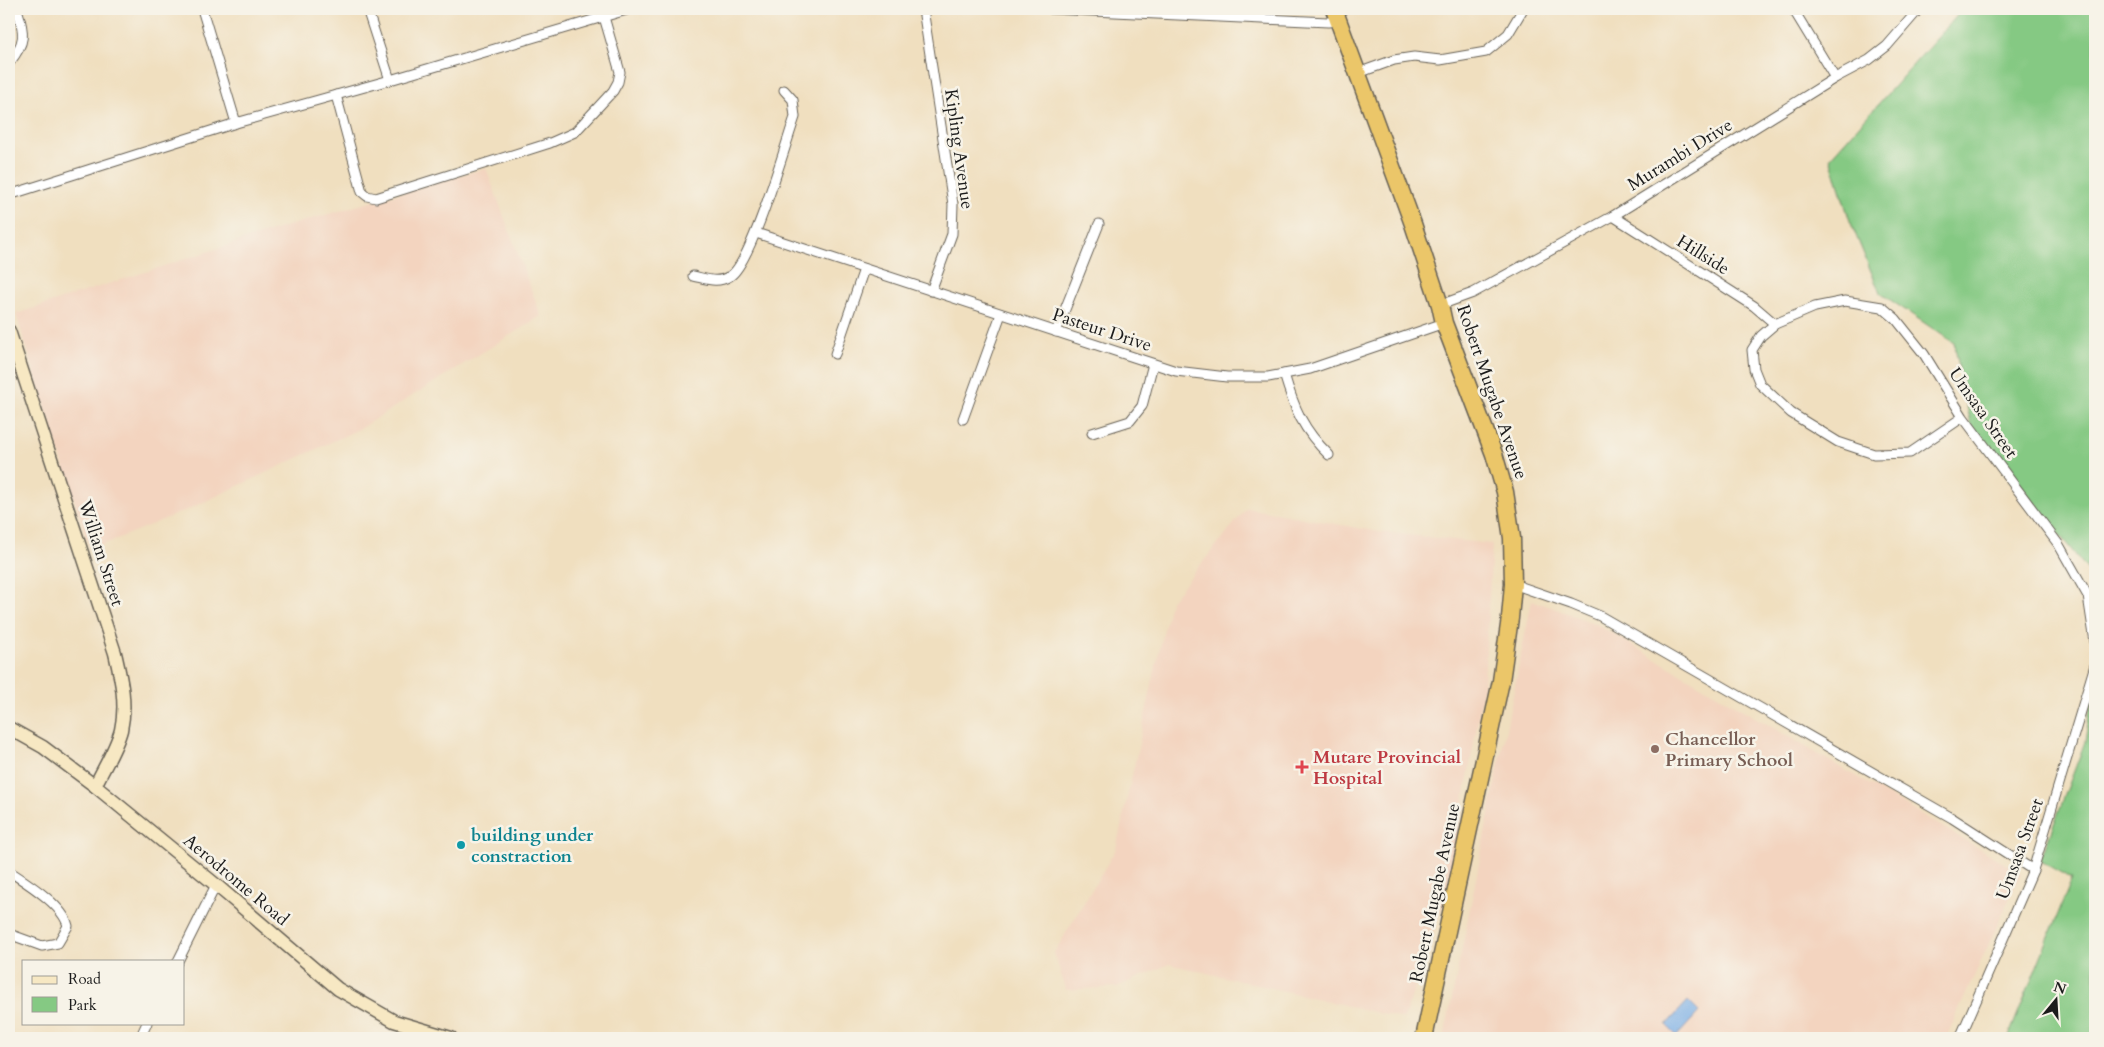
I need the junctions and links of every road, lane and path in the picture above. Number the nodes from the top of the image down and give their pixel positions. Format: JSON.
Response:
{"nodes":[{"id":1,"x":17,"y":9,"type":"edge"},
{"id":2,"x":202,"y":9,"type":"edge"},
{"id":3,"x":367,"y":9,"type":"edge"},
{"id":4,"x":630,"y":9,"type":"edge"},
{"id":5,"x":923,"y":9,"type":"edge"},
{"id":6,"x":1052,"y":9,"type":"edge"},
{"id":7,"x":1523,"y":9,"type":"edge"},
{"id":8,"x":1793,"y":9,"type":"edge"},
{"id":9,"x":1919,"y":9,"type":"edge"},
{"id":10,"x":1181,"y":12,"type":"edge"},
{"id":11,"x":1336,"y":15,"type":"edge"},
{"id":12,"x":604,"y":17,"type":"junction"},
{"id":13,"x":9,"y":63,"type":"edge"},
{"id":14,"x":1358,"y":74,"type":"junction"},
{"id":15,"x":1835,"y":78,"type":"junction"},
{"id":16,"x":390,"y":80,"type":"junction"},
{"id":17,"x":784,"y":90,"type":"dead end"},
{"id":18,"x":336,"y":96,"type":"junction"},
{"id":19,"x":236,"y":123,"type":"junction"},
{"id":20,"x":9,"y":194,"type":"edge"},
{"id":21,"x":1613,"y":216,"type":"junction"},
{"id":22,"x":1099,"y":224,"type":"dead end"},
{"id":23,"x":756,"y":233,"type":"junction"},
{"id":24,"x":864,"y":269,"type":"junction"},
{"id":25,"x":693,"y":276,"type":"dead end"},
{"id":26,"x":930,"y":291,"type":"junction"},
{"id":27,"x":1440,"y":305,"type":"junction"},
{"id":28,"x":1001,"y":314,"type":"junction"},
{"id":29,"x":1444,"y":323,"type":"junction"},
{"id":30,"x":1775,"y":324,"type":"junction"},
{"id":31,"x":9,"y":331,"type":"edge"},
{"id":32,"x":1056,"y":332,"type":"junction"},
{"id":33,"x":835,"y":354,"type":"dead end"},
{"id":34,"x":1153,"y":364,"type":"junction"},
{"id":35,"x":1284,"y":374,"type":"junction"},
{"id":36,"x":1963,"y":417,"type":"junction"},
{"id":37,"x":963,"y":420,"type":"dead end"},
{"id":38,"x":1092,"y":433,"type":"dead end"},
{"id":39,"x":1329,"y":454,"type":"dead end"},
{"id":40,"x":1513,"y":584,"type":"junction"},
{"id":41,"x":2095,"y":642,"type":"edge"},
{"id":42,"x":2095,"y":665,"type":"edge"},
{"id":43,"x":9,"y":728,"type":"edge"},
{"id":44,"x":95,"y":786,"type":"junction"},
{"id":45,"x":2033,"y":870,"type":"junction"},
{"id":46,"x":9,"y":871,"type":"edge"},
{"id":47,"x":216,"y":885,"type":"junction"},
{"id":48,"x":9,"y":934,"type":"edge"},
{"id":49,"x":178,"y":960,"type":"edge"},
{"id":50,"x":147,"y":1024,"type":"edge"},
{"id":51,"x":140,"y":1038,"type":"edge"},
{"id":52,"x":451,"y":1038,"type":"edge"},
{"id":53,"x":1424,"y":1038,"type":"edge"},
{"id":54,"x":1960,"y":1038,"type":"edge"}],
"edges":[{"from":1,"to":13,"type":"street"},
{"from":2,"to":19,"type":"street"},
{"from":3,"to":16,"type":"street"},
{"from":4,"to":12,"type":"street"},
{"from":5,"to":26,"type":"street","name":"Kipling Avenue"},
{"from":6,"to":10,"type":"street"},
{"from":7,"to":14,"type":"street"},
{"from":8,"to":15,"type":"street"},
{"from":9,"to":15,"type":"street","name":"Murambi Drive"},
{"from":10,"to":11,"type":"street"},
{"from":11,"to":14,"type":"highway","name":"Robert Mugabe Avenue"},
{"from":12,"to":16,"type":"street"},
{"from":12,"to":18,"type":"street"},
{"from":14,"to":27,"type":"highway","name":"Robert Mugabe Avenue"},
{"from":15,"to":21,"type":"street","name":"Murambi Drive"},
{"from":16,"to":18,"type":"street"},
{"from":17,"to":23,"type":"street"},
{"from":18,"to":19,"type":"street"},
{"from":19,"to":20,"type":"street"},
{"from":21,"to":27,"type":"street","name":"Murambi Drive"},
{"from":21,"to":30,"type":"street","name":"Hillside"},
{"from":22,"to":32,"type":"street"},
{"from":23,"to":24,"type":"street","name":"Pasteur Drive"},
{"from":23,"to":25,"type":"street"},
{"from":24,"to":26,"type":"street","name":"Pasteur Drive"},
{"from":24,"to":33,"type":"street"},
{"from":26,"to":28,"type":"street","name":"Pasteur Drive"},
{"from":27,"to":29,"type":"highway","name":"Robert Mugabe Avenue"},
{"from":28,"to":32,"type":"street","name":"Pasteur Drive"},
{"from":28,"to":37,"type":"street"},
{"from":29,"to":35,"type":"street","name":"Pasteur Drive"},
{"from":29,"to":40,"type":"highway","name":"Robert Mugabe Avenue"},
{"from":30,"to":36,"type":"street","name":"Umsasa Street"},
{"from":30,"to":36,"type":"street"},
{"from":31,"to":44,"type":"street","name":"William Street"},
{"from":32,"to":34,"type":"street","name":"Pasteur Drive"},
{"from":34,"to":35,"type":"street","name":"Pasteur Drive"},
{"from":34,"to":38,"type":"street"},
{"from":35,"to":39,"type":"street"},
{"from":36,"to":41,"type":"street","name":"Umsasa Street"},
{"from":40,"to":45,"type":"street"},
{"from":40,"to":53,"type":"highway","name":"Robert Mugabe Avenue"},
{"from":42,"to":45,"type":"street","name":"Umsasa Street"},
{"from":43,"to":44,"type":"street","name":"Aerodrome Road"},
{"from":44,"to":47,"type":"street","name":"Aerodrome Road"},
{"from":45,"to":54,"type":"street","name":"Umsasa Street"},
{"from":46,"to":48,"type":"street"},
{"from":47,"to":49,"type":"street"},
{"from":47,"to":52,"type":"street","name":"Aerodrome Road"},
{"from":50,"to":51,"type":"street"}]}
